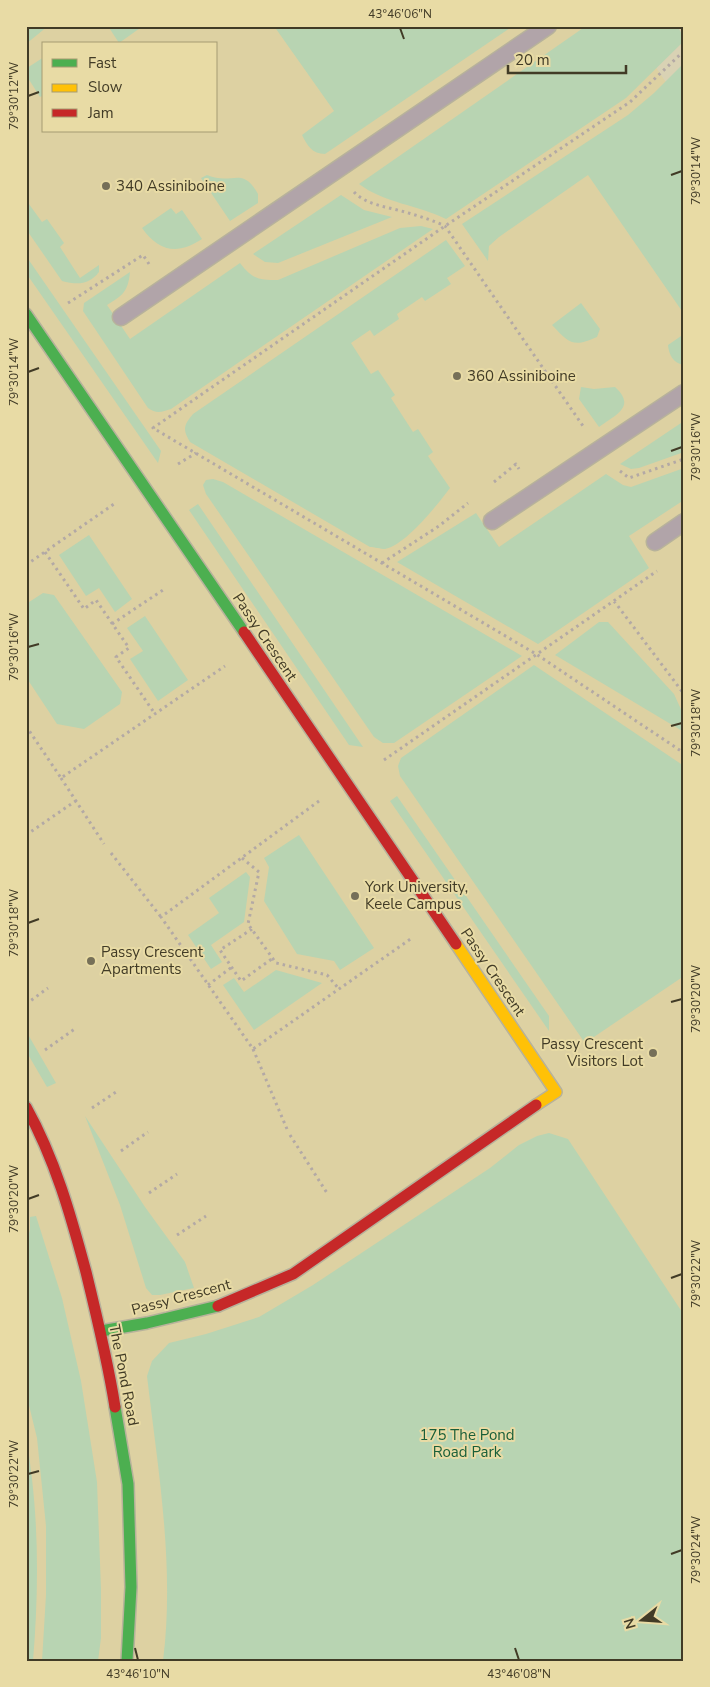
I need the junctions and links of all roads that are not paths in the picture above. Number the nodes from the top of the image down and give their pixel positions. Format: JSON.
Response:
{"nodes":[{"id":1,"x":548,"y":26,"type":"edge"},
{"id":2,"x":26,"y":314,"type":"edge"},
{"id":3,"x":121,"y":317,"type":"dead end"},
{"id":4,"x":684,"y":393,"type":"edge"},
{"id":5,"x":492,"y":521,"type":"dead end"},
{"id":6,"x":684,"y":522,"type":"edge"},
{"id":7,"x":655,"y":542,"type":"road end"},
{"id":8,"x":26,"y":1107,"type":"edge"},
{"id":9,"x":31,"y":1128,"type":"edge"},
{"id":10,"x":101,"y":1331,"type":"junction"},
{"id":11,"x":126,"y":1661,"type":"edge"}],
"edges":[{"from":1,"to":3,"type":"lane"},
{"from":2,"to":10,"type":"street","name":"Passy Crescent"},
{"from":4,"to":5,"type":"lane"},
{"from":6,"to":7,"type":"lane"},
{"from":8,"to":9,"type":"street","name":"The Pond Road"},
{"from":9,"to":10,"type":"street","name":"The Pond Road"},
{"from":10,"to":11,"type":"street","name":"The Pond Road"}]}
